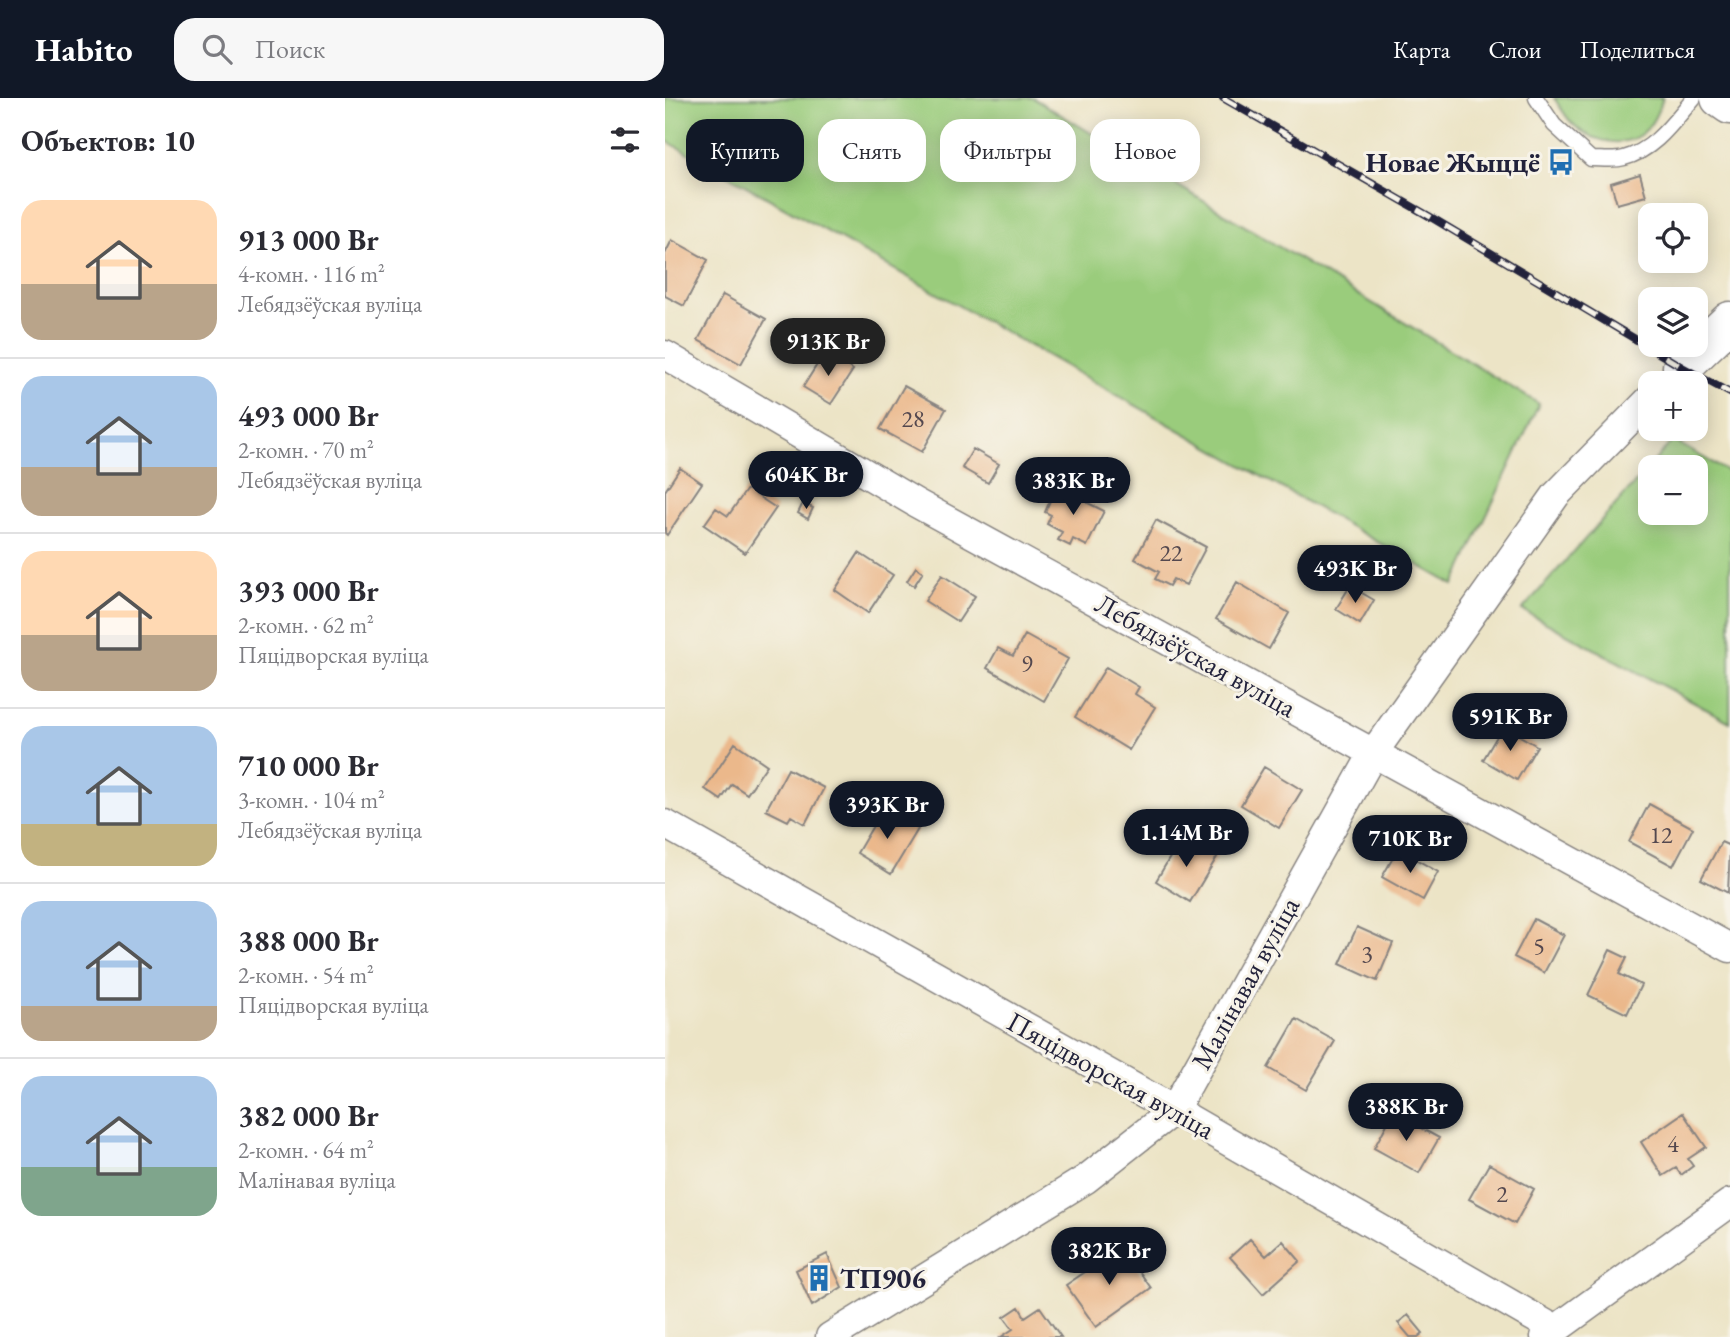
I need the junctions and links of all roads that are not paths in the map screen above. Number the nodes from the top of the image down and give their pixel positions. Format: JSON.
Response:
{"nodes":[{"id":1,"x":1536,"y":98,"type":"edge"},
{"id":2,"x":1694,"y":98,"type":"edge"},
{"id":3,"x":1720,"y":98,"type":"edge"},
{"id":4,"x":1730,"y":105,"type":"edge"},
{"id":5,"x":1730,"y":321,"type":"edge"},
{"id":6,"x":665,"y":355,"type":"edge"},
{"id":7,"x":1678,"y":371,"type":"edge"},
{"id":8,"x":1638,"y":411,"type":"edge"},
{"id":9,"x":1374,"y":752,"type":"junction"},
{"id":10,"x":665,"y":824,"type":"edge"},
{"id":11,"x":1730,"y":948,"type":"edge"},
{"id":12,"x":1174,"y":1110,"type":"junction"},
{"id":13,"x":1730,"y":1203,"type":"edge"},
{"id":14,"x":1551,"y":1333,"type":"edge"},
{"id":15,"x":830,"y":1337,"type":"edge"}],
"edges":[{"from":1,"to":2,"type":"lane"},
{"from":3,"to":4,"type":"street"},
{"from":5,"to":7,"type":"street"},
{"from":6,"to":9,"type":"street","name":"Лебядзёўская вуліца"},
{"from":8,"to":9,"type":"street","name":"Малінавая вуліца"},
{"from":9,"to":11,"type":"street","name":"Лебядзёўская вуліца"},
{"from":9,"to":12,"type":"street","name":"Малінавая вуліца"},
{"from":10,"to":12,"type":"street","name":"Пяцідворская вуліца"},
{"from":12,"to":14,"type":"street","name":"Пяцідворская вуліца"},
{"from":12,"to":15,"type":"street","name":"Малінавая вуліца"},
{"from":13,"to":14,"type":"street"}]}
